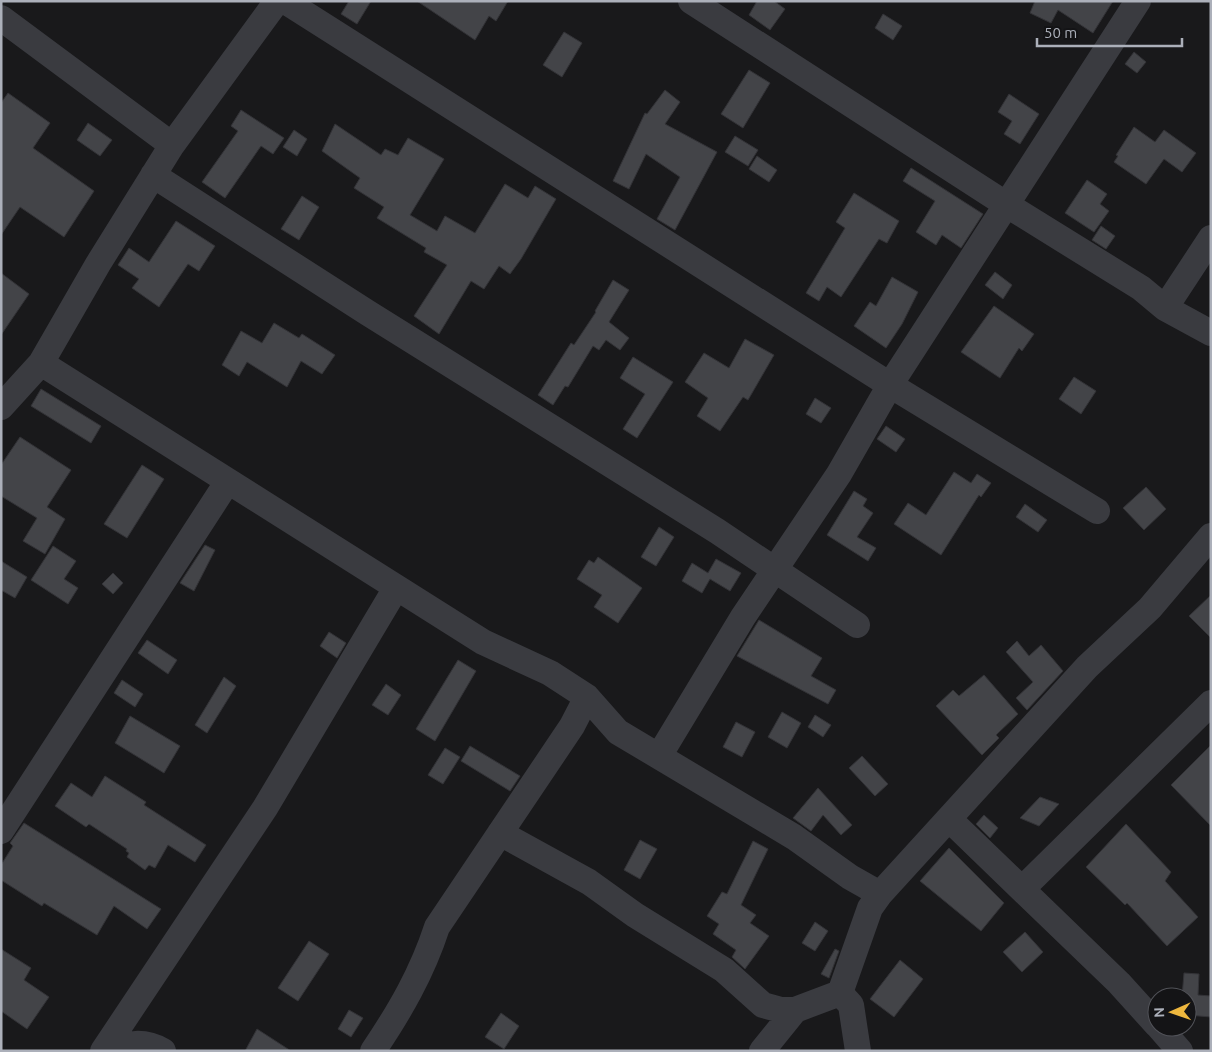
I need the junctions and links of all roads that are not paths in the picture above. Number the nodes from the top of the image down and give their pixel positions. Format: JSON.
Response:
{"nodes":[{"id":1,"x":277,"y":1,"type":"edge"},
{"id":2,"x":285,"y":1,"type":"edge"},
{"id":3,"x":692,"y":1,"type":"edge"},
{"id":4,"x":1138,"y":1,"type":"edge"},
{"id":5,"x":1,"y":18,"type":"edge"},
{"id":6,"x":172,"y":145,"type":"junction"},
{"id":7,"x":153,"y":175,"type":"junction"},
{"id":8,"x":1007,"y":205,"type":"junction"},
{"id":9,"x":1211,"y":238,"type":"edge"},
{"id":10,"x":1166,"y":308,"type":"junction"},
{"id":11,"x":1211,"y":333,"type":"edge"},
{"id":12,"x":41,"y":363,"type":"junction"},
{"id":13,"x":890,"y":386,"type":"junction"},
{"id":14,"x":1,"y":407,"type":"edge"},
{"id":15,"x":228,"y":482,"type":"junction"},
{"id":16,"x":1097,"y":511,"type":"dead end"},
{"id":17,"x":1211,"y":536,"type":"edge"},
{"id":18,"x":775,"y":568,"type":"junction"},
{"id":19,"x":396,"y":588,"type":"junction"},
{"id":20,"x":857,"y":625,"type":"dead end"},
{"id":21,"x":588,"y":697,"type":"junction"},
{"id":22,"x":1211,"y":703,"type":"edge"},
{"id":23,"x":659,"y":756,"type":"junction"},
{"id":24,"x":949,"y":820,"type":"junction"},
{"id":25,"x":1,"y":832,"type":"edge"},
{"id":26,"x":500,"y":833,"type":"junction"},
{"id":27,"x":1022,"y":890,"type":"junction"},
{"id":28,"x":880,"y":894,"type":"junction"},
{"id":29,"x":840,"y":993,"type":"junction"},
{"id":30,"x":796,"y":1010,"type":"junction"},
{"id":31,"x":1147,"y":1014,"type":"edge"},
{"id":32,"x":1168,"y":1037,"type":"edge"},
{"id":33,"x":103,"y":1051,"type":"edge"},
{"id":34,"x":108,"y":1051,"type":"edge"},
{"id":35,"x":163,"y":1051,"type":"edge"},
{"id":36,"x":373,"y":1051,"type":"edge"},
{"id":37,"x":762,"y":1051,"type":"edge"},
{"id":38,"x":858,"y":1051,"type":"edge"},
{"id":39,"x":1180,"y":1051,"type":"edge"}],
"edges":[{"from":1,"to":6,"type":"street"},
{"from":2,"to":13,"type":"street"},
{"from":3,"to":8,"type":"street"},
{"from":4,"to":8,"type":"street"},
{"from":5,"to":6,"type":"street"},
{"from":6,"to":7,"type":"street"},
{"from":7,"to":12,"type":"street"},
{"from":7,"to":18,"type":"street"},
{"from":8,"to":10,"type":"street"},
{"from":8,"to":13,"type":"street"},
{"from":9,"to":10,"type":"street"},
{"from":10,"to":11,"type":"street"},
{"from":12,"to":14,"type":"street"},
{"from":12,"to":15,"type":"street"},
{"from":13,"to":16,"type":"street"},
{"from":13,"to":18,"type":"street"},
{"from":15,"to":19,"type":"street"},
{"from":15,"to":25,"type":"street"},
{"from":17,"to":24,"type":"street"},
{"from":18,"to":20,"type":"street"},
{"from":18,"to":23,"type":"street"},
{"from":19,"to":21,"type":"street"},
{"from":19,"to":33,"type":"street"},
{"from":21,"to":23,"type":"street"},
{"from":21,"to":26,"type":"street"},
{"from":22,"to":27,"type":"street"},
{"from":23,"to":28,"type":"street"},
{"from":24,"to":27,"type":"street"},
{"from":24,"to":28,"type":"street"},
{"from":26,"to":30,"type":"street"},
{"from":26,"to":36,"type":"street"},
{"from":27,"to":31,"type":"street"},
{"from":28,"to":29,"type":"street"},
{"from":29,"to":30,"type":"street"},
{"from":29,"to":38,"type":"street"},
{"from":30,"to":37,"type":"street"},
{"from":32,"to":39,"type":"street"},
{"from":34,"to":35,"type":"street"}]}
